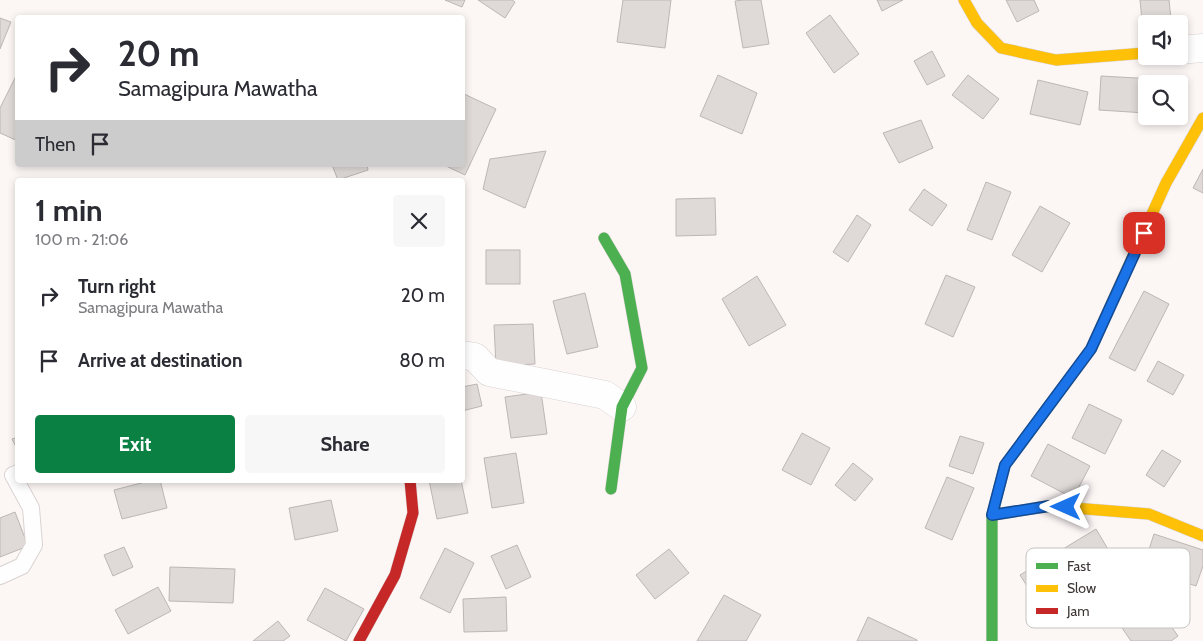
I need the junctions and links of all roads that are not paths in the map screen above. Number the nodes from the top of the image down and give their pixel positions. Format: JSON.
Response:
{"nodes":[{"id":1,"x":964,"y":0,"type":"edge"},
{"id":2,"x":1203,"y":48,"type":"edge"},
{"id":3,"x":1188,"y":49,"type":"edge"},
{"id":4,"x":1138,"y":54,"type":"edge"},
{"id":5,"x":1203,"y":118,"type":"edge"},
{"id":6,"x":604,"y":238,"type":"dead end"},
{"id":7,"x":465,"y":356,"type":"edge"},
{"id":8,"x":622,"y":407,"type":"junction"},
{"id":9,"x":17,"y":483,"type":"edge"},
{"id":10,"x":410,"y":483,"type":"edge"},
{"id":11,"x":611,"y":490,"type":"dead end"},
{"id":12,"x":992,"y":515,"type":"junction"},
{"id":13,"x":1203,"y":536,"type":"edge"},
{"id":14,"x":0,"y":576,"type":"edge"},
{"id":15,"x":359,"y":641,"type":"edge"},
{"id":16,"x":992,"y":641,"type":"edge"}],
"edges":[{"from":1,"to":4,"type":"street"},
{"from":2,"to":3,"type":"street"},
{"from":5,"to":12,"type":"street"},
{"from":6,"to":8,"type":"street"},
{"from":7,"to":8,"type":"street"},
{"from":8,"to":11,"type":"street"},
{"from":9,"to":14,"type":"lane"},
{"from":10,"to":15,"type":"street"},
{"from":12,"to":13,"type":"street"},
{"from":12,"to":16,"type":"street"}]}
